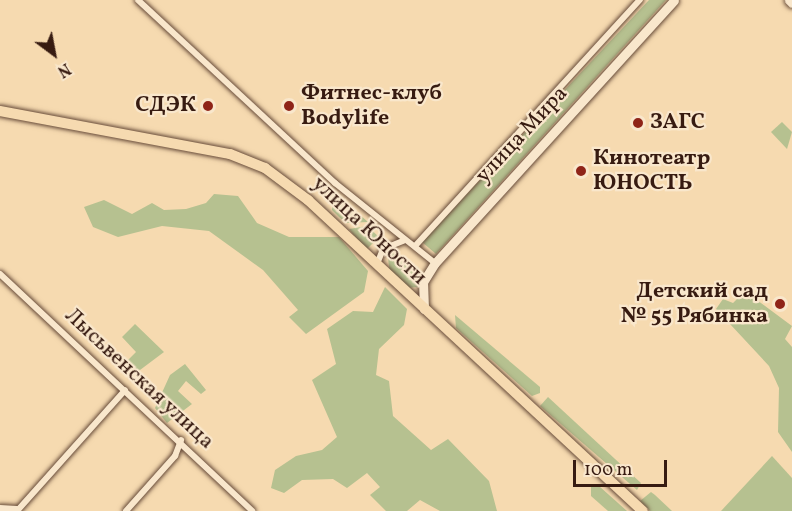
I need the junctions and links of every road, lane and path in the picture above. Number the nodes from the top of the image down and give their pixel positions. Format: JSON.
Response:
{"nodes":[{"id":1,"x":138,"y":0,"type":"edge"},
{"id":2,"x":640,"y":0,"type":"edge"},
{"id":3,"x":674,"y":0,"type":"edge"},
{"id":4,"x":0,"y":111,"type":"edge"},
{"id":5,"x":403,"y":241,"type":"junction"},
{"id":6,"x":416,"y":245,"type":"junction"},
{"id":7,"x":435,"y":263,"type":"junction"},
{"id":8,"x":377,"y":264,"type":"junction"},
{"id":9,"x":0,"y":274,"type":"edge"},
{"id":10,"x":424,"y":309,"type":"junction"},
{"id":11,"x":125,"y":390,"type":"junction"},
{"id":12,"x":181,"y":440,"type":"junction"},
{"id":13,"x":0,"y":508,"type":"edge"},
{"id":14,"x":17,"y":510,"type":"edge"},
{"id":15,"x":126,"y":511,"type":"edge"},
{"id":16,"x":252,"y":511,"type":"edge"},
{"id":17,"x":643,"y":511,"type":"edge"}],
"edges":[{"from":1,"to":5,"type":"street"},
{"from":2,"to":6,"type":"street","name":"улица Мира"},
{"from":3,"to":7,"type":"street","name":"улица Мира"},
{"from":4,"to":8,"type":"main road","name":"улица Юности"},
{"from":5,"to":6,"type":"street"},
{"from":5,"to":8,"type":"street"},
{"from":6,"to":7,"type":"street"},
{"from":7,"to":10,"type":"street","name":"улица Мира"},
{"from":8,"to":10,"type":"main road","name":"улица Юности"},
{"from":9,"to":11,"type":"street","name":"Лысьвенская улица"},
{"from":10,"to":17,"type":"main road","name":"улица Юности"},
{"from":11,"to":12,"type":"street","name":"Лысьвенская улица"},
{"from":11,"to":14,"type":"street"},
{"from":12,"to":15,"type":"street"},
{"from":12,"to":16,"type":"street","name":"Лысьвенская улица"},
{"from":13,"to":14,"type":"street"}]}
